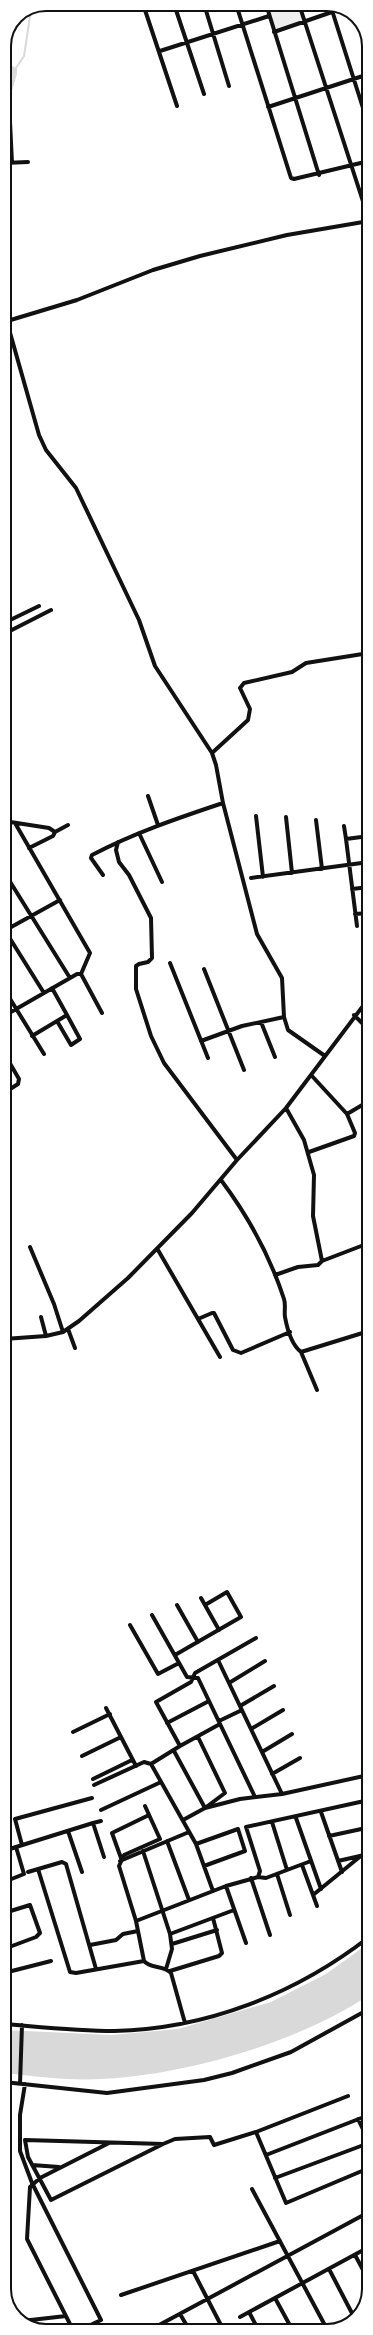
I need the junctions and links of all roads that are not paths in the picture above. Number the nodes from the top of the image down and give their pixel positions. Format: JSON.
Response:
{"nodes":[{"id":1,"x":146,"y":11,"type":"edge"},
{"id":2,"x":176,"y":11,"type":"edge"},
{"id":3,"x":206,"y":11,"type":"edge"},
{"id":4,"x":238,"y":11,"type":"edge"},
{"id":5,"x":268,"y":11,"type":"edge"},
{"id":6,"x":301,"y":11,"type":"edge"},
{"id":7,"x":332,"y":12,"type":"joint"},
{"id":8,"x":269,"y":16,"type":"junction"},
{"id":9,"x":305,"y":21,"type":"junction"},
{"id":10,"x":243,"y":25,"type":"junction"},
{"id":11,"x":274,"y":32,"type":"junction"},
{"id":12,"x":214,"y":35,"type":"junction"},
{"id":13,"x":186,"y":43,"type":"junction"},
{"id":14,"x":160,"y":51,"type":"junction"},
{"id":15,"x":362,"y":76,"type":"edge"},
{"id":16,"x":354,"y":79,"type":"junction"},
{"id":17,"x":229,"y":86,"type":"dead end"},
{"id":18,"x":326,"y":89,"type":"junction"},
{"id":19,"x":204,"y":94,"type":"dead end"},
{"id":20,"x":295,"y":99,"type":"junction"},
{"id":21,"x":362,"y":105,"type":"edge"},
{"id":22,"x":177,"y":106,"type":"dead end"},
{"id":23,"x":268,"y":107,"type":"junction"},
{"id":24,"x":11,"y":142,"type":"edge"},
{"id":25,"x":28,"y":162,"type":"dead end"},
{"id":26,"x":12,"y":163,"type":"joint"},
{"id":27,"x":362,"y":164,"type":"edge"},
{"id":28,"x":352,"y":167,"type":"junction"},
{"id":29,"x":319,"y":175,"type":"junction"},
{"id":30,"x":362,"y":196,"type":"edge"},
{"id":31,"x":362,"y":222,"type":"edge"},
{"id":32,"x":11,"y":320,"type":"edge"},
{"id":33,"x":11,"y":339,"type":"edge"},
{"id":34,"x":39,"y":606,"type":"dead end"},
{"id":35,"x":51,"y":610,"type":"dead end"},
{"id":36,"x":11,"y":620,"type":"edge"},
{"id":37,"x":11,"y":630,"type":"edge"},
{"id":38,"x":362,"y":654,"type":"edge"},
{"id":39,"x":212,"y":753,"type":"junction"},
{"id":40,"x":148,"y":796,"type":"dead end"},
{"id":41,"x":223,"y":803,"type":"junction"},
{"id":42,"x":256,"y":816,"type":"dead end"},
{"id":43,"x":286,"y":817,"type":"dead end"},
{"id":44,"x":316,"y":820,"type":"dead end"},
{"id":45,"x":11,"y":822,"type":"edge"},
{"id":46,"x":15,"y":823,"type":"junction"},
{"id":47,"x":68,"y":825,"type":"dead end"},
{"id":48,"x":158,"y":825,"type":"junction"},
{"id":49,"x":344,"y":826,"type":"dead end"},
{"id":50,"x":55,"y":832,"type":"junction"},
{"id":51,"x":139,"y":833,"type":"junction"},
{"id":52,"x":362,"y":837,"type":"edge"},
{"id":53,"x":346,"y":839,"type":"junction"},
{"id":54,"x":118,"y":842,"type":"junction"},
{"id":55,"x":29,"y":848,"type":"junction"},
{"id":56,"x":362,"y":863,"type":"edge"},
{"id":57,"x":349,"y":865,"type":"junction"},
{"id":58,"x":322,"y":869,"type":"junction"},
{"id":59,"x":292,"y":873,"type":"junction"},
{"id":60,"x":103,"y":875,"type":"dead end"},
{"id":61,"x":263,"y":877,"type":"junction"},
{"id":62,"x":251,"y":878,"type":"dead end"},
{"id":63,"x":162,"y":882,"type":"dead end"},
{"id":64,"x":11,"y":883,"type":"edge"},
{"id":65,"x":362,"y":887,"type":"edge"},
{"id":66,"x":352,"y":888,"type":"junction"},
{"id":67,"x":60,"y":900,"type":"junction"},
{"id":68,"x":362,"y":913,"type":"edge"},
{"id":69,"x":355,"y":914,"type":"junction"},
{"id":70,"x":31,"y":915,"type":"junction"},
{"id":71,"x":11,"y":926,"type":"edge"},
{"id":72,"x":357,"y":926,"type":"dead end"},
{"id":73,"x":11,"y":941,"type":"edge"},
{"id":74,"x":170,"y":963,"type":"dead end"},
{"id":75,"x":204,"y":969,"type":"dead end"},
{"id":76,"x":81,"y":974,"type":"junction"},
{"id":77,"x":70,"y":978,"type":"junction"},
{"id":78,"x":52,"y":988,"type":"junction"},
{"id":79,"x":44,"y":993,"type":"junction"},
{"id":80,"x":11,"y":1001,"type":"edge"},
{"id":81,"x":362,"y":1006,"type":"edge"},
{"id":82,"x":16,"y":1009,"type":"junction"},
{"id":83,"x":11,"y":1012,"type":"edge"},
{"id":84,"x":102,"y":1013,"type":"dead end"},
{"id":85,"x":67,"y":1015,"type":"junction"},
{"id":86,"x":354,"y":1015,"type":"junction"},
{"id":87,"x":284,"y":1017,"type":"junction"},
{"id":88,"x":57,"y":1021,"type":"junction"},
{"id":89,"x":262,"y":1022,"type":"junction"},
{"id":90,"x":362,"y":1023,"type":"edge"},
{"id":91,"x":228,"y":1031,"type":"junction"},
{"id":92,"x":32,"y":1036,"type":"junction"},
{"id":93,"x":201,"y":1041,"type":"junction"},
{"id":94,"x":44,"y":1054,"type":"dead end"},
{"id":95,"x":324,"y":1056,"type":"junction"},
{"id":96,"x":275,"y":1057,"type":"dead end"},
{"id":97,"x":208,"y":1058,"type":"dead end"},
{"id":98,"x":11,"y":1065,"type":"edge"},
{"id":99,"x":244,"y":1070,"type":"dead end"},
{"id":100,"x":312,"y":1076,"type":"junction"},
{"id":101,"x":11,"y":1088,"type":"edge"},
{"id":102,"x":362,"y":1105,"type":"edge"},
{"id":103,"x":286,"y":1108,"type":"junction"},
{"id":104,"x":347,"y":1114,"type":"junction"},
{"id":105,"x":309,"y":1152,"type":"junction"},
{"id":106,"x":237,"y":1160,"type":"junction"},
{"id":107,"x":221,"y":1180,"type":"junction"},
{"id":108,"x":362,"y":1246,"type":"edge"},
{"id":109,"x":30,"y":1247,"type":"dead end"},
{"id":110,"x":158,"y":1250,"type":"junction"},
{"id":111,"x":322,"y":1261,"type":"junction"},
{"id":112,"x":275,"y":1275,"type":"junction"},
{"id":113,"x":41,"y":1317,"type":"dead end"},
{"id":114,"x":198,"y":1319,"type":"junction"},
{"id":115,"x":68,"y":1329,"type":"junction"},
{"id":116,"x":63,"y":1332,"type":"junction"},
{"id":117,"x":290,"y":1332,"type":"junction"},
{"id":118,"x":362,"y":1333,"type":"edge"},
{"id":119,"x":46,"y":1336,"type":"junction"},
{"id":120,"x":11,"y":1338,"type":"edge"},
{"id":121,"x":75,"y":1348,"type":"dead end"},
{"id":122,"x":301,"y":1352,"type":"junction"},
{"id":123,"x":220,"y":1357,"type":"dead end"},
{"id":124,"x":317,"y":1390,"type":"dead end"},
{"id":125,"x":201,"y":1598,"type":"dead end"},
{"id":126,"x":205,"y":1605,"type":"junction"},
{"id":127,"x":177,"y":1606,"type":"dead end"},
{"id":128,"x":152,"y":1615,"type":"dead end"},
{"id":129,"x":130,"y":1625,"type":"dead end"},
{"id":130,"x":219,"y":1630,"type":"junction"},
{"id":131,"x":256,"y":1638,"type":"dead end"},
{"id":132,"x":198,"y":1642,"type":"junction"},
{"id":133,"x":175,"y":1655,"type":"junction"},
{"id":134,"x":218,"y":1660,"type":"junction"},
{"id":135,"x":265,"y":1661,"type":"dead end"},
{"id":136,"x":179,"y":1663,"type":"junction"},
{"id":137,"x":192,"y":1678,"type":"junction"},
{"id":138,"x":229,"y":1683,"type":"junction"},
{"id":139,"x":274,"y":1686,"type":"dead end"},
{"id":140,"x":209,"y":1701,"type":"junction"},
{"id":141,"x":106,"y":1708,"type":"dead end"},
{"id":142,"x":241,"y":1708,"type":"junction"},
{"id":143,"x":283,"y":1710,"type":"dead end"},
{"id":144,"x":110,"y":1714,"type":"junction"},
{"id":145,"x":219,"y":1722,"type":"junction"},
{"id":146,"x":167,"y":1723,"type":"junction"},
{"id":147,"x":250,"y":1729,"type":"junction"},
{"id":148,"x":73,"y":1732,"type":"dead end"},
{"id":149,"x":292,"y":1734,"type":"dead end"},
{"id":150,"x":121,"y":1737,"type":"junction"},
{"id":151,"x":198,"y":1737,"type":"junction"},
{"id":152,"x":180,"y":1746,"type":"junction"},
{"id":153,"x":174,"y":1751,"type":"junction"},
{"id":154,"x":262,"y":1752,"type":"junction"},
{"id":155,"x":82,"y":1756,"type":"dead end"},
{"id":156,"x":300,"y":1758,"type":"dead end"},
{"id":157,"x":132,"y":1760,"type":"junction"},
{"id":158,"x":152,"y":1764,"type":"junction"},
{"id":159,"x":136,"y":1766,"type":"junction"},
{"id":160,"x":272,"y":1774,"type":"junction"},
{"id":161,"x":362,"y":1776,"type":"edge"},
{"id":162,"x":93,"y":1779,"type":"dead end"},
{"id":163,"x":161,"y":1782,"type":"junction"},
{"id":164,"x":94,"y":1785,"type":"dead end"},
{"id":165,"x":282,"y":1794,"type":"junction"},
{"id":166,"x":255,"y":1797,"type":"junction"},
{"id":167,"x":92,"y":1798,"type":"dead end"},
{"id":168,"x":362,"y":1802,"type":"edge"},
{"id":169,"x":146,"y":1806,"type":"dead end"},
{"id":170,"x":205,"y":1808,"type":"junction"},
{"id":171,"x":101,"y":1810,"type":"dead end"},
{"id":172,"x":321,"y":1812,"type":"junction"},
{"id":173,"x":149,"y":1815,"type":"junction"},
{"id":174,"x":296,"y":1818,"type":"junction"},
{"id":175,"x":182,"y":1820,"type":"junction"},
{"id":176,"x":101,"y":1821,"type":"dead end"},
{"id":177,"x":272,"y":1822,"type":"junction"},
{"id":178,"x":93,"y":1823,"type":"junction"},
{"id":179,"x":246,"y":1827,"type":"junction"},
{"id":180,"x":238,"y":1828,"type":"junction"},
{"id":181,"x":362,"y":1829,"type":"edge"},
{"id":182,"x":68,"y":1831,"type":"junction"},
{"id":183,"x":189,"y":1832,"type":"junction"},
{"id":184,"x":329,"y":1836,"type":"junction"},
{"id":185,"x":160,"y":1839,"type":"junction"},
{"id":186,"x":167,"y":1841,"type":"junction"},
{"id":187,"x":162,"y":1844,"type":"junction"},
{"id":188,"x":196,"y":1844,"type":"junction"},
{"id":189,"x":22,"y":1845,"type":"junction"},
{"id":190,"x":16,"y":1847,"type":"junction"},
{"id":191,"x":11,"y":1849,"type":"edge"},
{"id":192,"x":144,"y":1851,"type":"junction"},
{"id":193,"x":362,"y":1855,"type":"joint"},
{"id":194,"x":104,"y":1857,"type":"dead end"},
{"id":195,"x":120,"y":1860,"type":"junction"},
{"id":196,"x":311,"y":1861,"type":"junction"},
{"id":197,"x":338,"y":1861,"type":"junction"},
{"id":198,"x":302,"y":1865,"type":"junction"},
{"id":199,"x":204,"y":1866,"type":"junction"},
{"id":200,"x":38,"y":1869,"type":"junction"},
{"id":201,"x":287,"y":1870,"type":"junction"},
{"id":202,"x":28,"y":1872,"type":"dead end"},
{"id":203,"x":82,"y":1872,"type":"dead end"},
{"id":204,"x":342,"y":1872,"type":"junction"},
{"id":205,"x":277,"y":1874,"type":"junction"},
{"id":206,"x":258,"y":1877,"type":"junction"},
{"id":207,"x":251,"y":1878,"type":"junction"},
{"id":208,"x":11,"y":1879,"type":"edge"},
{"id":209,"x":226,"y":1886,"type":"junction"},
{"id":210,"x":321,"y":1889,"type":"junction"},
{"id":211,"x":213,"y":1891,"type":"junction"},
{"id":212,"x":313,"y":1895,"type":"junction"},
{"id":213,"x":189,"y":1900,"type":"junction"},
{"id":214,"x":317,"y":1906,"type":"dead end"},
{"id":215,"x":164,"y":1910,"type":"junction"},
{"id":216,"x":234,"y":1910,"type":"junction"},
{"id":217,"x":11,"y":1911,"type":"edge"},
{"id":218,"x":290,"y":1916,"type":"dead end"},
{"id":219,"x":213,"y":1918,"type":"junction"},
{"id":220,"x":136,"y":1921,"type":"junction"},
{"id":221,"x":217,"y":1930,"type":"junction"},
{"id":222,"x":138,"y":1931,"type":"junction"},
{"id":223,"x":170,"y":1934,"type":"junction"},
{"id":224,"x":270,"y":1935,"type":"dead end"},
{"id":225,"x":362,"y":1942,"type":"edge"},
{"id":226,"x":246,"y":1943,"type":"dead end"},
{"id":227,"x":172,"y":1944,"type":"junction"},
{"id":228,"x":90,"y":1945,"type":"junction"},
{"id":229,"x":11,"y":1946,"type":"edge"},
{"id":230,"x":51,"y":1961,"type":"dead end"},
{"id":231,"x":144,"y":1961,"type":"junction"},
{"id":232,"x":96,"y":1969,"type":"junction"},
{"id":233,"x":166,"y":1969,"type":"junction"},
{"id":234,"x":11,"y":1971,"type":"edge"},
{"id":235,"x":170,"y":1971,"type":"junction"},
{"id":236,"x":362,"y":2013,"type":"edge"},
{"id":237,"x":185,"y":2023,"type":"junction"},
{"id":238,"x":11,"y":2024,"type":"edge"},
{"id":239,"x":22,"y":2025,"type":"junction"},
{"id":240,"x":11,"y":2083,"type":"edge"},
{"id":241,"x":20,"y":2084,"type":"junction"},
{"id":242,"x":25,"y":2084,"type":"junction"},
{"id":243,"x":348,"y":2096,"type":"dead end"},
{"id":244,"x":362,"y":2118,"type":"edge"},
{"id":245,"x":358,"y":2119,"type":"junction"},
{"id":246,"x":362,"y":2128,"type":"edge"},
{"id":247,"x":256,"y":2132,"type":"junction"},
{"id":248,"x":109,"y":2142,"type":"junction"},
{"id":249,"x":163,"y":2144,"type":"junction"},
{"id":250,"x":362,"y":2146,"type":"edge"},
{"id":251,"x":266,"y":2155,"type":"junction"},
{"id":252,"x":32,"y":2165,"type":"junction"},
{"id":253,"x":61,"y":2167,"type":"junction"},
{"id":254,"x":362,"y":2171,"type":"edge"},
{"id":255,"x":40,"y":2178,"type":"junction"},
{"id":256,"x":276,"y":2178,"type":"junction"},
{"id":257,"x":32,"y":2184,"type":"junction"},
{"id":258,"x":252,"y":2189,"type":"dead end"},
{"id":259,"x":362,"y":2217,"type":"edge"},
{"id":260,"x":280,"y":2241,"type":"junction"},
{"id":261,"x":362,"y":2250,"type":"edge"},
{"id":262,"x":355,"y":2254,"type":"junction"},
{"id":263,"x":288,"y":2255,"type":"junction"},
{"id":264,"x":362,"y":2268,"type":"edge"},
{"id":265,"x":329,"y":2269,"type":"junction"},
{"id":266,"x":193,"y":2271,"type":"junction"},
{"id":267,"x":302,"y":2283,"type":"junction"},
{"id":268,"x":121,"y":2295,"type":"dead end"},
{"id":269,"x":207,"y":2298,"type":"junction"},
{"id":270,"x":275,"y":2298,"type":"junction"},
{"id":271,"x":249,"y":2312,"type":"junction"},
{"id":272,"x":352,"y":2313,"type":"edge"},
{"id":273,"x":180,"y":2314,"type":"junction"},
{"id":274,"x":66,"y":2316,"type":"junction"},
{"id":275,"x":240,"y":2317,"type":"dead end"},
{"id":276,"x":32,"y":2321,"type":"edge"},
{"id":277,"x":70,"y":2324,"type":"edge"},
{"id":278,"x":93,"y":2324,"type":"edge"},
{"id":279,"x":161,"y":2324,"type":"edge"},
{"id":280,"x":186,"y":2324,"type":"edge"},
{"id":281,"x":220,"y":2324,"type":"edge"},
{"id":282,"x":256,"y":2324,"type":"edge"},
{"id":283,"x":289,"y":2324,"type":"edge"},
{"id":284,"x":324,"y":2324,"type":"edge"}],
"edges":[{"from":1,"to":14,"type":"street"},
{"from":2,"to":13,"type":"street"},
{"from":3,"to":12,"type":"street"},
{"from":4,"to":10,"type":"street"},
{"from":5,"to":8,"type":"street"},
{"from":6,"to":9,"type":"street"},
{"from":7,"to":9,"type":"street"},
{"from":7,"to":16,"type":"street"},
{"from":8,"to":10,"type":"street"},
{"from":8,"to":11,"type":"street"},
{"from":9,"to":11,"type":"street"},
{"from":9,"to":18,"type":"street"},
{"from":10,"to":12,"type":"street"},
{"from":10,"to":23,"type":"street"},
{"from":11,"to":20,"type":"street"},
{"from":12,"to":13,"type":"street"},
{"from":12,"to":17,"type":"street"},
{"from":13,"to":14,"type":"street"},
{"from":13,"to":19,"type":"street"},
{"from":14,"to":22,"type":"street"},
{"from":15,"to":16,"type":"street"},
{"from":16,"to":18,"type":"street"},
{"from":16,"to":21,"type":"street"},
{"from":18,"to":20,"type":"street"},
{"from":18,"to":28,"type":"street"},
{"from":20,"to":23,"type":"street"},
{"from":20,"to":29,"type":"street"},
{"from":23,"to":29,"type":"street"},
{"from":24,"to":26,"type":"street"},
{"from":25,"to":26,"type":"street"},
{"from":27,"to":28,"type":"street"},
{"from":28,"to":29,"type":"street"},
{"from":28,"to":30,"type":"street"},
{"from":31,"to":32,"type":"street"},
{"from":33,"to":39,"type":"street"},
{"from":34,"to":36,"type":"street"},
{"from":35,"to":37,"type":"street"},
{"from":38,"to":39,"type":"street"},
{"from":39,"to":41,"type":"street"},
{"from":40,"to":48,"type":"street"},
{"from":41,"to":48,"type":"street"},
{"from":41,"to":87,"type":"street"},
{"from":42,"to":61,"type":"street"},
{"from":43,"to":59,"type":"street"},
{"from":44,"to":58,"type":"street"},
{"from":45,"to":46,"type":"street"},
{"from":46,"to":50,"type":"street"},
{"from":46,"to":55,"type":"street"},
{"from":47,"to":50,"type":"street"},
{"from":48,"to":51,"type":"street"},
{"from":49,"to":53,"type":"street"},
{"from":50,"to":55,"type":"street"},
{"from":51,"to":54,"type":"street"},
{"from":51,"to":63,"type":"street"},
{"from":52,"to":53,"type":"street"},
{"from":53,"to":57,"type":"street"},
{"from":54,"to":60,"type":"street"},
{"from":54,"to":106,"type":"street"},
{"from":55,"to":67,"type":"street"},
{"from":56,"to":57,"type":"street"},
{"from":57,"to":58,"type":"street"},
{"from":57,"to":66,"type":"street"},
{"from":58,"to":59,"type":"street"},
{"from":59,"to":61,"type":"street"},
{"from":61,"to":62,"type":"street"},
{"from":64,"to":70,"type":"street"},
{"from":65,"to":66,"type":"street"},
{"from":66,"to":69,"type":"street"},
{"from":67,"to":70,"type":"street"},
{"from":67,"to":76,"type":"street"},
{"from":68,"to":69,"type":"street"},
{"from":69,"to":72,"type":"street"},
{"from":70,"to":71,"type":"street"},
{"from":70,"to":77,"type":"street"},
{"from":73,"to":79,"type":"street"},
{"from":74,"to":93,"type":"street"},
{"from":75,"to":91,"type":"street"},
{"from":76,"to":77,"type":"street"},
{"from":76,"to":84,"type":"street"},
{"from":77,"to":78,"type":"street"},
{"from":78,"to":79,"type":"street"},
{"from":78,"to":85,"type":"street"},
{"from":79,"to":82,"type":"street"},
{"from":80,"to":82,"type":"street"},
{"from":81,"to":86,"type":"street"},
{"from":82,"to":83,"type":"street"},
{"from":82,"to":92,"type":"street"},
{"from":85,"to":88,"type":"street"},
{"from":85,"to":88,"type":"street"},
{"from":86,"to":90,"type":"street"},
{"from":86,"to":95,"type":"street"},
{"from":87,"to":89,"type":"street"},
{"from":87,"to":95,"type":"street"},
{"from":88,"to":92,"type":"street"},
{"from":89,"to":91,"type":"street"},
{"from":89,"to":96,"type":"street"},
{"from":91,"to":93,"type":"street"},
{"from":91,"to":99,"type":"street"},
{"from":92,"to":94,"type":"street"},
{"from":93,"to":97,"type":"street"},
{"from":95,"to":100,"type":"street"},
{"from":98,"to":101,"type":"street"},
{"from":100,"to":103,"type":"street"},
{"from":100,"to":104,"type":"street"},
{"from":102,"to":104,"type":"street"},
{"from":103,"to":105,"type":"street"},
{"from":103,"to":106,"type":"street"},
{"from":104,"to":105,"type":"street"},
{"from":105,"to":111,"type":"street"},
{"from":106,"to":107,"type":"street"},
{"from":107,"to":110,"type":"street"},
{"from":107,"to":112,"type":"street"},
{"from":108,"to":111,"type":"street"},
{"from":109,"to":116,"type":"street"},
{"from":110,"to":114,"type":"street"},
{"from":110,"to":115,"type":"street"},
{"from":111,"to":112,"type":"street"},
{"from":112,"to":117,"type":"street"},
{"from":113,"to":119,"type":"street"},
{"from":114,"to":117,"type":"street"},
{"from":114,"to":123,"type":"street"},
{"from":115,"to":116,"type":"street"},
{"from":115,"to":121,"type":"street"},
{"from":116,"to":119,"type":"street"},
{"from":117,"to":122,"type":"street"},
{"from":118,"to":122,"type":"street"},
{"from":119,"to":120,"type":"street"},
{"from":122,"to":124,"type":"street"},
{"from":125,"to":126,"type":"street"},
{"from":126,"to":130,"type":"street"},
{"from":126,"to":130,"type":"street"},
{"from":127,"to":132,"type":"street"},
{"from":128,"to":133,"type":"street"},
{"from":129,"to":136,"type":"street"},
{"from":130,"to":132,"type":"street"},
{"from":131,"to":134,"type":"street"},
{"from":132,"to":133,"type":"street"},
{"from":133,"to":136,"type":"street"},
{"from":134,"to":137,"type":"street"},
{"from":134,"to":138,"type":"street"},
{"from":135,"to":138,"type":"street"},
{"from":136,"to":137,"type":"street"},
{"from":137,"to":140,"type":"street"},
{"from":137,"to":146,"type":"street"},
{"from":138,"to":142,"type":"street"},
{"from":139,"to":142,"type":"street"},
{"from":140,"to":145,"type":"street"},
{"from":140,"to":146,"type":"street"},
{"from":141,"to":144,"type":"street"},
{"from":142,"to":145,"type":"street"},
{"from":142,"to":147,"type":"street"},
{"from":143,"to":147,"type":"street"},
{"from":144,"to":148,"type":"street"},
{"from":144,"to":150,"type":"street"},
{"from":145,"to":151,"type":"street"},
{"from":145,"to":166,"type":"street"},
{"from":146,"to":152,"type":"street"},
{"from":147,"to":154,"type":"street"},
{"from":149,"to":154,"type":"street"},
{"from":150,"to":155,"type":"street"},
{"from":150,"to":157,"type":"street"},
{"from":151,"to":152,"type":"street"},
{"from":151,"to":170,"type":"street"},
{"from":152,"to":153,"type":"street"},
{"from":153,"to":158,"type":"street"},
{"from":153,"to":170,"type":"street"},
{"from":154,"to":160,"type":"street"},
{"from":156,"to":160,"type":"street"},
{"from":157,"to":159,"type":"street"},
{"from":157,"to":162,"type":"street"},
{"from":158,"to":159,"type":"street"},
{"from":158,"to":163,"type":"street"},
{"from":159,"to":164,"type":"street"},
{"from":160,"to":165,"type":"street"},
{"from":161,"to":165,"type":"street"},
{"from":163,"to":171,"type":"street"},
{"from":163,"to":175,"type":"street"},
{"from":165,"to":166,"type":"street"},
{"from":166,"to":170,"type":"street"},
{"from":167,"to":189,"type":"street"},
{"from":168,"to":172,"type":"street"},
{"from":169,"to":173,"type":"street"},
{"from":170,"to":175,"type":"street"},
{"from":172,"to":174,"type":"street"},
{"from":172,"to":184,"type":"street"},
{"from":173,"to":185,"type":"street"},
{"from":173,"to":195,"type":"street"},
{"from":174,"to":177,"type":"street"},
{"from":174,"to":196,"type":"street"},
{"from":175,"to":183,"type":"street"},
{"from":176,"to":178,"type":"street"},
{"from":177,"to":179,"type":"street"},
{"from":177,"to":201,"type":"street"},
{"from":178,"to":182,"type":"street"},
{"from":178,"to":194,"type":"street"},
{"from":179,"to":180,"type":"street"},
{"from":179,"to":206,"type":"street"},
{"from":180,"to":188,"type":"street"},
{"from":180,"to":199,"type":"street"},
{"from":181,"to":184,"type":"street"},
{"from":182,"to":189,"type":"street"},
{"from":182,"to":203,"type":"street"},
{"from":183,"to":186,"type":"street"},
{"from":183,"to":188,"type":"street"},
{"from":184,"to":197,"type":"street"},
{"from":185,"to":187,"type":"street"},
{"from":185,"to":195,"type":"street"},
{"from":186,"to":187,"type":"street"},
{"from":186,"to":213,"type":"street"},
{"from":187,"to":192,"type":"street"},
{"from":188,"to":199,"type":"street"},
{"from":189,"to":190,"type":"street"},
{"from":190,"to":191,"type":"street"},
{"from":190,"to":208,"type":"street"},
{"from":192,"to":195,"type":"street"},
{"from":192,"to":215,"type":"street"},
{"from":193,"to":197,"type":"street"},
{"from":193,"to":204,"type":"street"},
{"from":195,"to":220,"type":"street"},
{"from":196,"to":198,"type":"street"},
{"from":196,"to":210,"type":"street"},
{"from":197,"to":204,"type":"street"},
{"from":198,"to":201,"type":"street"},
{"from":198,"to":212,"type":"street"},
{"from":199,"to":211,"type":"street"},
{"from":200,"to":202,"type":"street"},
{"from":200,"to":228,"type":"street"},
{"from":200,"to":232,"type":"street"},
{"from":201,"to":205,"type":"street"},
{"from":204,"to":210,"type":"street"},
{"from":205,"to":206,"type":"street"},
{"from":205,"to":218,"type":"street"},
{"from":206,"to":207,"type":"street"},
{"from":207,"to":209,"type":"street"},
{"from":207,"to":224,"type":"street"},
{"from":209,"to":211,"type":"street"},
{"from":209,"to":216,"type":"street"},
{"from":210,"to":212,"type":"street"},
{"from":211,"to":213,"type":"street"},
{"from":212,"to":214,"type":"street"},
{"from":213,"to":215,"type":"street"},
{"from":215,"to":220,"type":"street"},
{"from":215,"to":223,"type":"street"},
{"from":216,"to":219,"type":"street"},
{"from":216,"to":226,"type":"street"},
{"from":217,"to":229,"type":"street"},
{"from":219,"to":221,"type":"street"},
{"from":219,"to":223,"type":"street"},
{"from":220,"to":222,"type":"street"},
{"from":221,"to":227,"type":"street"},
{"from":221,"to":235,"type":"street"},
{"from":222,"to":228,"type":"street"},
{"from":222,"to":231,"type":"street"},
{"from":223,"to":227,"type":"street"},
{"from":225,"to":237,"type":"street"},
{"from":227,"to":233,"type":"street"},
{"from":228,"to":232,"type":"street"},
{"from":230,"to":234,"type":"street"},
{"from":231,"to":232,"type":"street"},
{"from":231,"to":233,"type":"street"},
{"from":233,"to":235,"type":"street"},
{"from":235,"to":237,"type":"street"},
{"from":236,"to":242,"type":"street"},
{"from":237,"to":239,"type":"street"},
{"from":238,"to":239,"type":"street"},
{"from":239,"to":241,"type":"street"},
{"from":240,"to":241,"type":"street"},
{"from":241,"to":242,"type":"street"},
{"from":242,"to":257,"type":"street"},
{"from":243,"to":247,"type":"street"},
{"from":244,"to":245,"type":"street"},
{"from":245,"to":246,"type":"street"},
{"from":245,"to":251,"type":"street"},
{"from":247,"to":249,"type":"street"},
{"from":247,"to":251,"type":"street"},
{"from":248,"to":249,"type":"street"},
{"from":248,"to":252,"type":"street"},
{"from":248,"to":253,"type":"street"},
{"from":249,"to":255,"type":"street"},
{"from":250,"to":256,"type":"street"},
{"from":251,"to":256,"type":"street"},
{"from":252,"to":253,"type":"street"},
{"from":252,"to":255,"type":"street"},
{"from":253,"to":255,"type":"street"},
{"from":254,"to":256,"type":"street"},
{"from":255,"to":257,"type":"street"},
{"from":257,"to":274,"type":"street"},
{"from":257,"to":278,"type":"street"},
{"from":258,"to":260,"type":"street"},
{"from":259,"to":263,"type":"street"},
{"from":260,"to":263,"type":"street"},
{"from":260,"to":266,"type":"street"},
{"from":261,"to":262,"type":"street"},
{"from":262,"to":264,"type":"street"},
{"from":262,"to":265,"type":"street"},
{"from":263,"to":267,"type":"street"},
{"from":263,"to":269,"type":"street"},
{"from":265,"to":267,"type":"street"},
{"from":265,"to":272,"type":"street"},
{"from":266,"to":268,"type":"street"},
{"from":266,"to":269,"type":"street"},
{"from":267,"to":270,"type":"street"},
{"from":267,"to":284,"type":"street"},
{"from":269,"to":273,"type":"street"},
{"from":269,"to":281,"type":"street"},
{"from":270,"to":271,"type":"street"},
{"from":270,"to":283,"type":"street"},
{"from":271,"to":275,"type":"street"},
{"from":271,"to":282,"type":"street"},
{"from":273,"to":279,"type":"street"},
{"from":273,"to":280,"type":"street"},
{"from":274,"to":276,"type":"street"},
{"from":274,"to":277,"type":"street"}]}
